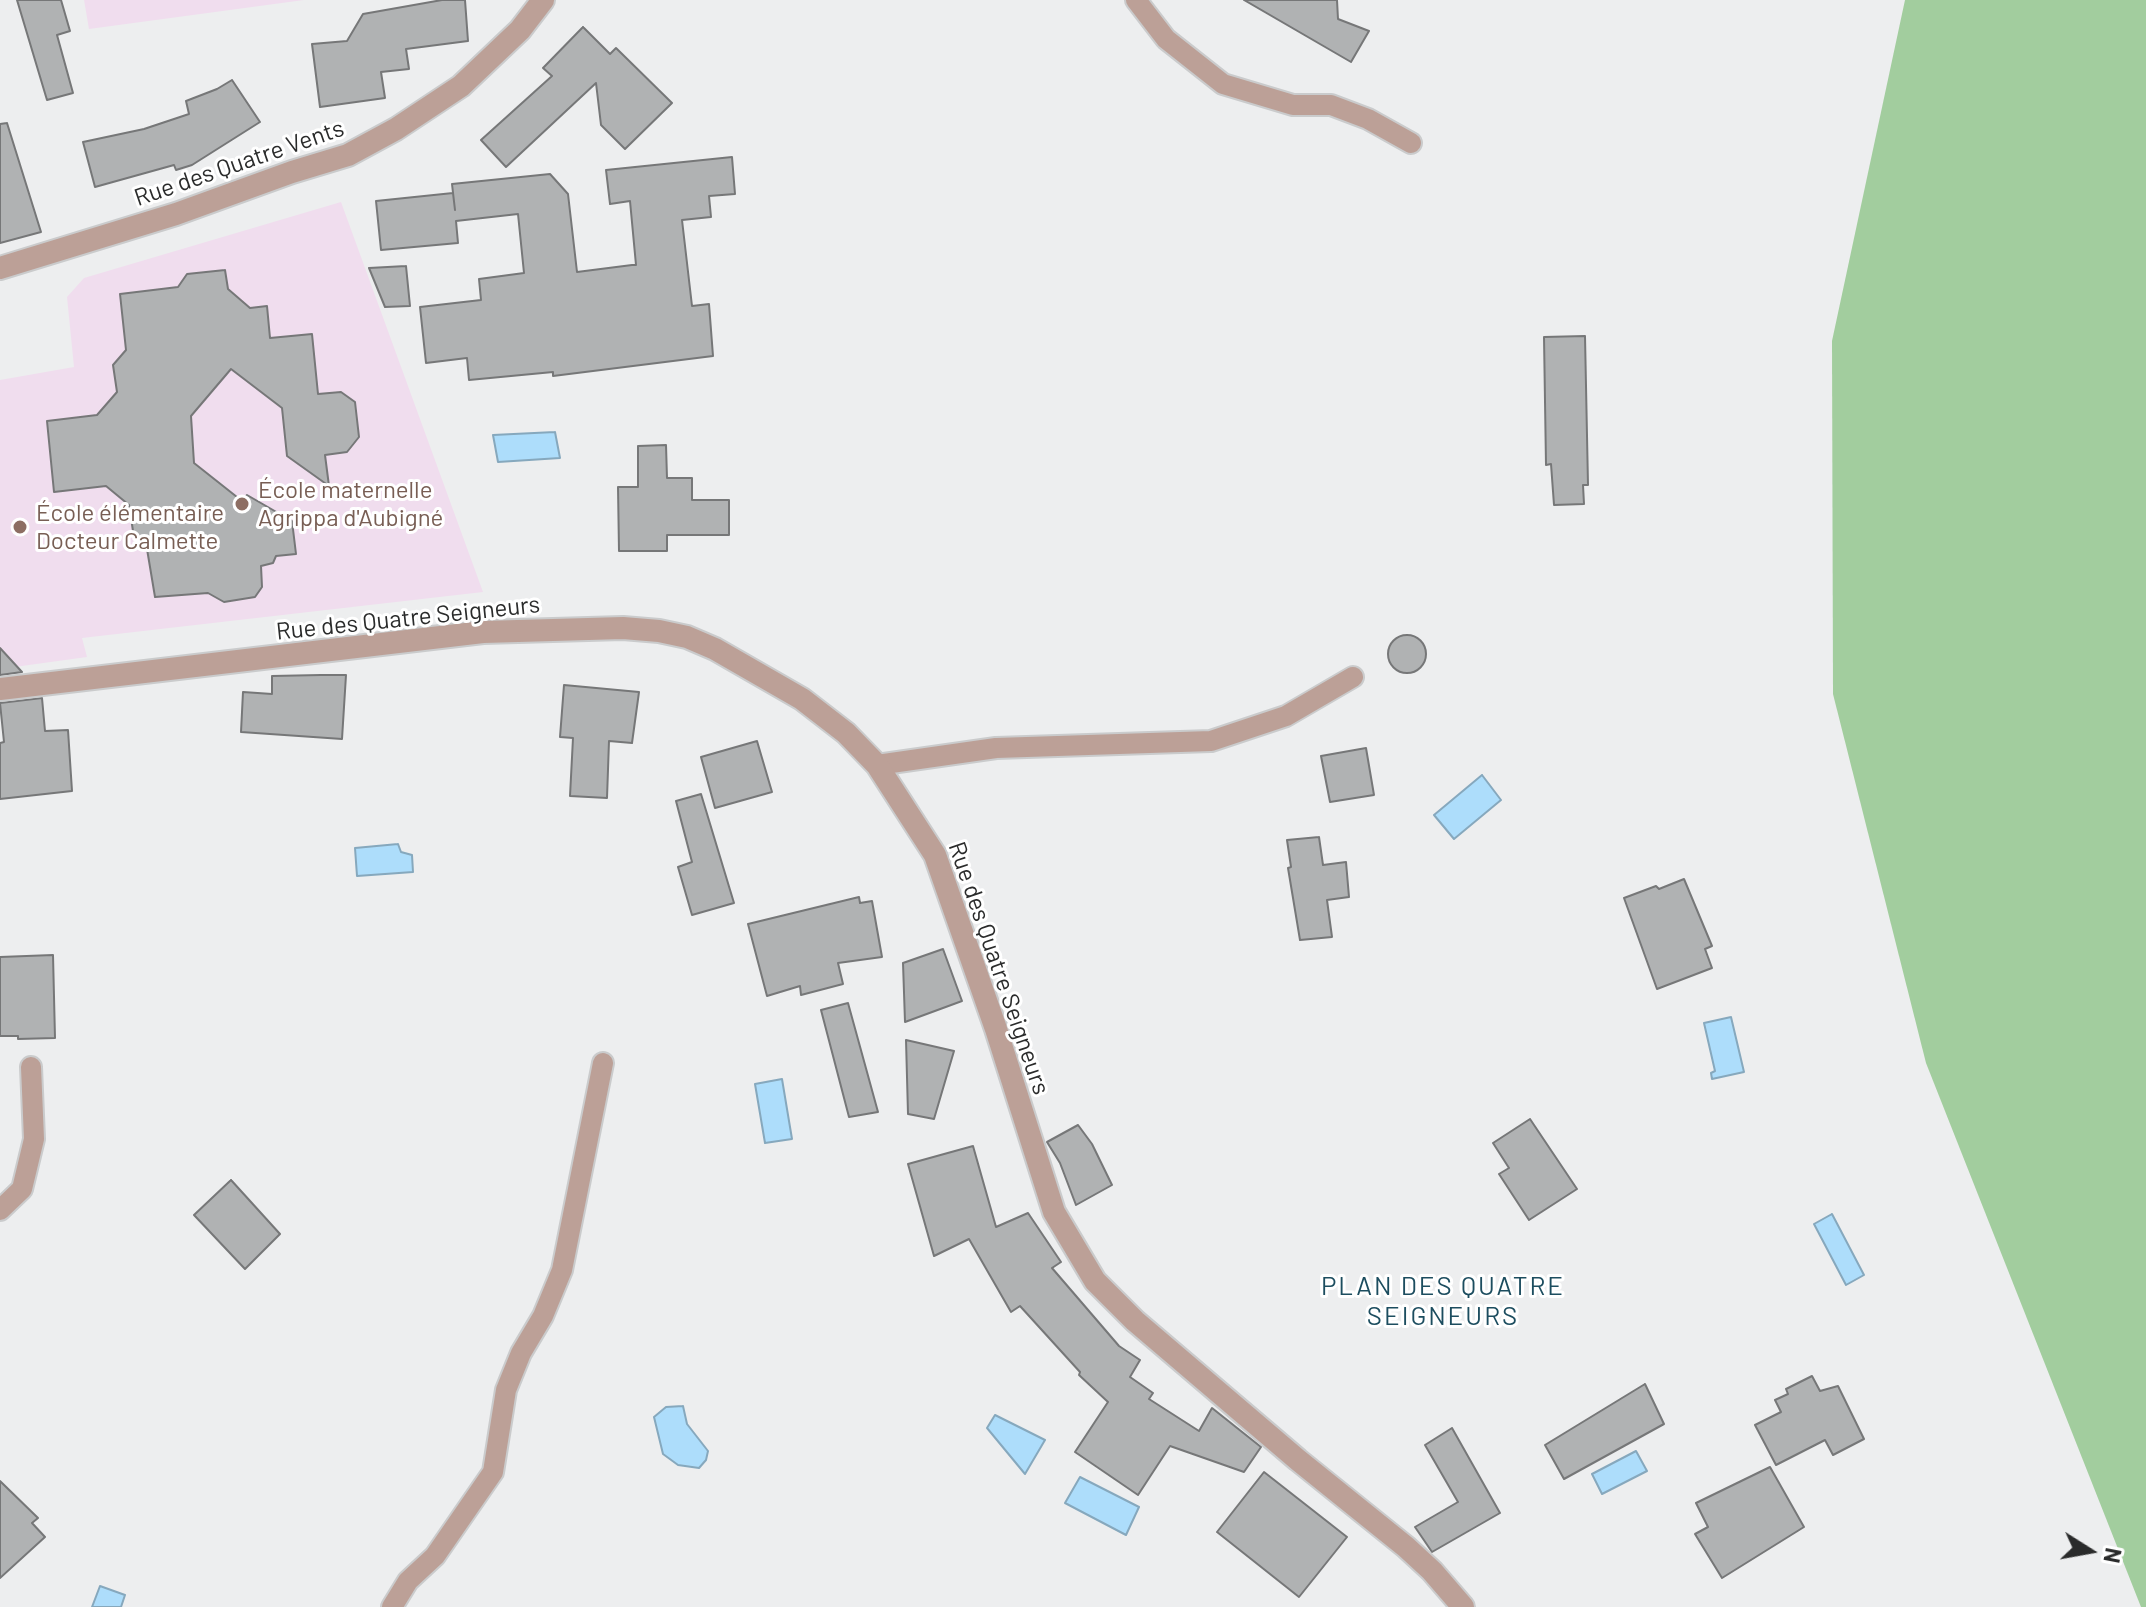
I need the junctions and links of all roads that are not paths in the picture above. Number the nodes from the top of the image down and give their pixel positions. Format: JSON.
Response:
{"nodes":[{"id":1,"x":543,"y":0,"type":"edge"},
{"id":2,"x":1136,"y":0,"type":"edge"},
{"id":3,"x":1411,"y":143,"type":"dead end"},
{"id":4,"x":0,"y":268,"type":"edge"},
{"id":5,"x":1353,"y":677,"type":"dead end"},
{"id":6,"x":0,"y":689,"type":"edge"},
{"id":7,"x":877,"y":765,"type":"junction"},
{"id":8,"x":603,"y":1063,"type":"dead end"},
{"id":9,"x":31,"y":1067,"type":"dead end"},
{"id":10,"x":0,"y":1210,"type":"edge"},
{"id":11,"x":392,"y":1607,"type":"edge"},
{"id":12,"x":1463,"y":1607,"type":"edge"}],
"edges":[{"from":1,"to":4,"type":"street","name":"Rue des Quatre Vents"},
{"from":2,"to":3,"type":"lane"},
{"from":5,"to":7,"type":"lane"},
{"from":6,"to":7,"type":"street","name":"Rue des Quatre Seigneurs"},
{"from":7,"to":12,"type":"street","name":"Rue des Quatre Seigneurs"},
{"from":8,"to":11,"type":"lane"},
{"from":9,"to":10,"type":"lane"}]}
